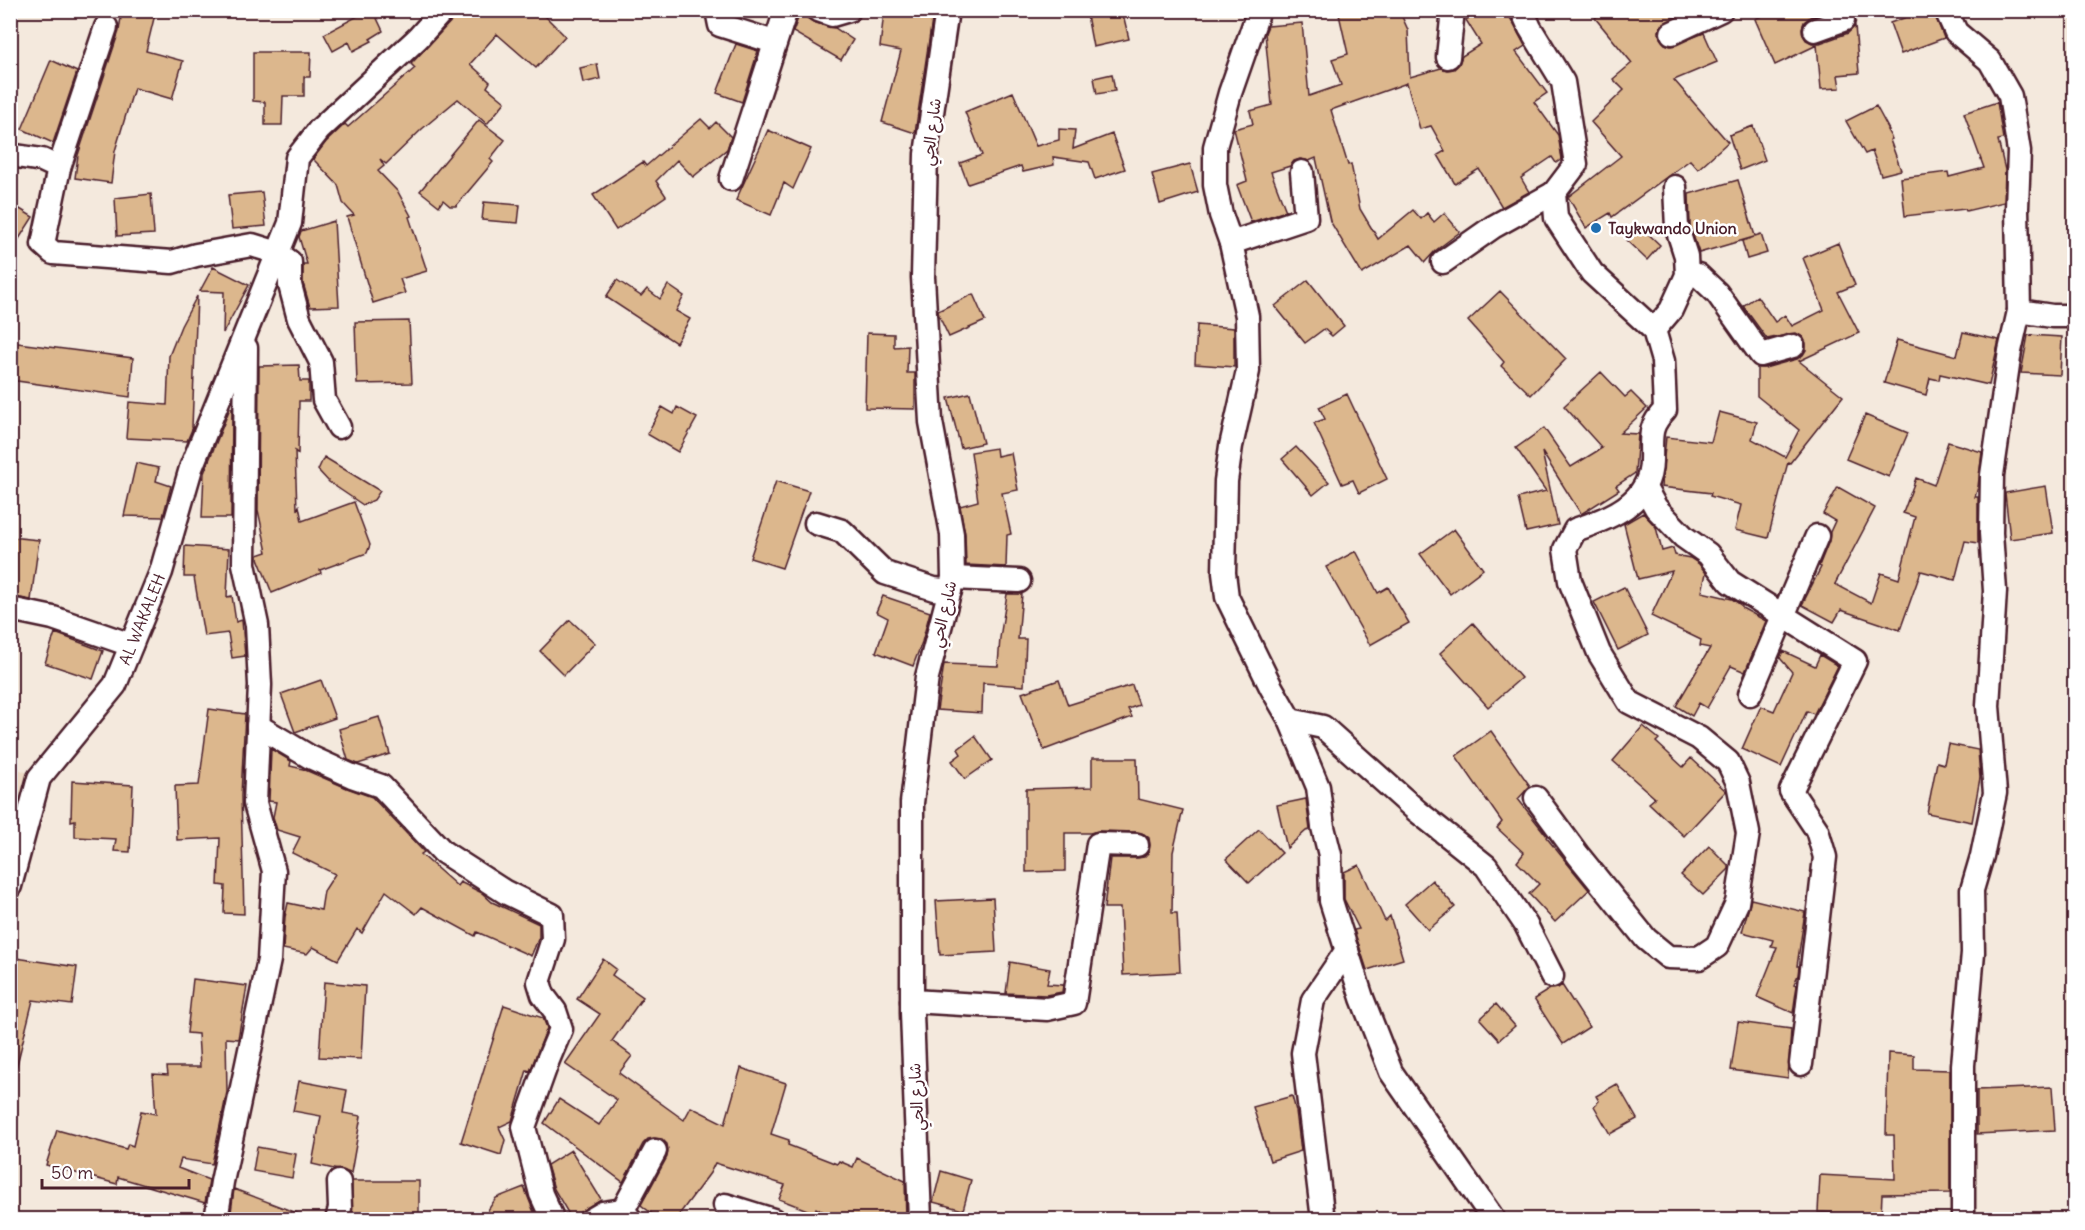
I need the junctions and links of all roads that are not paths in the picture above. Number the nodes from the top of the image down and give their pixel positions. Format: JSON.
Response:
{"nodes":[{"id":1,"x":443,"y":10,"type":"edge"},
{"id":2,"x":717,"y":10,"type":"edge"},
{"id":3,"x":786,"y":10,"type":"edge"},
{"id":4,"x":818,"y":10,"type":"edge"},
{"id":5,"x":849,"y":10,"type":"edge"},
{"id":6,"x":947,"y":10,"type":"edge"},
{"id":7,"x":1259,"y":10,"type":"edge"},
{"id":8,"x":1454,"y":10,"type":"edge"},
{"id":9,"x":1522,"y":10,"type":"edge"},
{"id":10,"x":1721,"y":10,"type":"edge"},
{"id":11,"x":1842,"y":10,"type":"edge"},
{"id":12,"x":1946,"y":10,"type":"edge"},
{"id":13,"x":106,"y":27,"type":"dead end"},
{"id":14,"x":1815,"y":30,"type":"dead end"},
{"id":15,"x":1672,"y":33,"type":"dead end"},
{"id":16,"x":774,"y":42,"type":"junction"},
{"id":17,"x":1448,"y":57,"type":"dead end"},
{"id":18,"x":10,"y":155,"type":"edge"},
{"id":19,"x":59,"y":168,"type":"junction"},
{"id":20,"x":1302,"y":172,"type":"dead end"},
{"id":21,"x":731,"y":179,"type":"dead end"},
{"id":22,"x":1675,"y":187,"type":"dead end"},
{"id":23,"x":1554,"y":193,"type":"junction"},
{"id":24,"x":1231,"y":243,"type":"junction"},
{"id":25,"x":278,"y":253,"type":"junction"},
{"id":26,"x":1443,"y":262,"type":"dead end"},
{"id":27,"x":1687,"y":274,"type":"junction"},
{"id":28,"x":2019,"y":311,"type":"junction"},
{"id":29,"x":2074,"y":316,"type":"edge"},
{"id":30,"x":1653,"y":330,"type":"junction"},
{"id":31,"x":246,"y":334,"type":"junction"},
{"id":32,"x":1793,"y":345,"type":"dead end"},
{"id":33,"x":339,"y":427,"type":"dead end"},
{"id":34,"x":1645,"y":488,"type":"junction"},
{"id":35,"x":816,"y":523,"type":"dead end"},
{"id":36,"x":1817,"y":536,"type":"dead end"},
{"id":37,"x":1019,"y":581,"type":"dead end"},
{"id":38,"x":951,"y":584,"type":"junction"},
{"id":39,"x":10,"y":609,"type":"edge"},
{"id":40,"x":1785,"y":615,"type":"junction"},
{"id":41,"x":131,"y":645,"type":"junction"},
{"id":42,"x":1750,"y":694,"type":"dead end"},
{"id":43,"x":1290,"y":720,"type":"junction"},
{"id":44,"x":258,"y":726,"type":"junction"},
{"id":45,"x":1536,"y":798,"type":"dead end"},
{"id":46,"x":1137,"y":845,"type":"dead end"},
{"id":47,"x":10,"y":886,"type":"edge"},
{"id":48,"x":1347,"y":950,"type":"junction"},
{"id":49,"x":1552,"y":976,"type":"dead end"},
{"id":50,"x":912,"y":1001,"type":"junction"},
{"id":51,"x":1802,"y":1064,"type":"dead end"},
{"id":52,"x":654,"y":1151,"type":"dead end"},
{"id":53,"x":339,"y":1182,"type":"dead end"},
{"id":54,"x":725,"y":1205,"type":"dead end"},
{"id":55,"x":627,"y":1215,"type":"edge"},
{"id":56,"x":216,"y":1220,"type":"edge"},
{"id":57,"x":337,"y":1220,"type":"edge"},
{"id":58,"x":553,"y":1220,"type":"edge"},
{"id":59,"x":591,"y":1220,"type":"edge"},
{"id":60,"x":773,"y":1220,"type":"edge"},
{"id":61,"x":920,"y":1220,"type":"edge"},
{"id":62,"x":1323,"y":1220,"type":"edge"},
{"id":63,"x":1494,"y":1220,"type":"edge"},
{"id":64,"x":1963,"y":1220,"type":"edge"}],
"edges":[{"from":1,"to":25,"type":"street","name":"AL WAKALEH"},
{"from":2,"to":16,"type":"street"},
{"from":3,"to":16,"type":"street"},
{"from":4,"to":5,"type":"street"},
{"from":6,"to":38,"type":"street","name":"شارع الحي"},
{"from":7,"to":24,"type":"street"},
{"from":8,"to":17,"type":"street"},
{"from":9,"to":23,"type":"street"},
{"from":10,"to":15,"type":"street"},
{"from":11,"to":14,"type":"street"},
{"from":12,"to":28,"type":"street"},
{"from":13,"to":19,"type":"street"},
{"from":16,"to":21,"type":"street"},
{"from":18,"to":19,"type":"street"},
{"from":19,"to":25,"type":"street"},
{"from":20,"to":24,"type":"street"},
{"from":22,"to":27,"type":"street"},
{"from":23,"to":26,"type":"street"},
{"from":23,"to":30,"type":"street"},
{"from":24,"to":43,"type":"street"},
{"from":25,"to":31,"type":"street","name":"AL WAKALEH"},
{"from":25,"to":33,"type":"street"},
{"from":27,"to":30,"type":"street"},
{"from":27,"to":32,"type":"street"},
{"from":28,"to":29,"type":"street"},
{"from":28,"to":64,"type":"street"},
{"from":30,"to":34,"type":"street"},
{"from":31,"to":41,"type":"street","name":"AL WAKALEH"},
{"from":31,"to":44,"type":"street"},
{"from":34,"to":40,"type":"street"},
{"from":34,"to":45,"type":"street"},
{"from":35,"to":38,"type":"street"},
{"from":36,"to":40,"type":"street"},
{"from":37,"to":38,"type":"street"},
{"from":38,"to":50,"type":"street","name":"شارع الحي"},
{"from":39,"to":41,"type":"street"},
{"from":40,"to":42,"type":"street"},
{"from":40,"to":51,"type":"street"},
{"from":41,"to":47,"type":"street","name":"AL WAKALEH"},
{"from":43,"to":48,"type":"street"},
{"from":43,"to":49,"type":"street"},
{"from":44,"to":56,"type":"street"},
{"from":44,"to":58,"type":"street"},
{"from":46,"to":50,"type":"street"},
{"from":48,"to":62,"type":"street"},
{"from":48,"to":63,"type":"street"},
{"from":50,"to":61,"type":"street","name":"شارع الحي"},
{"from":52,"to":55,"type":"street"},
{"from":53,"to":57,"type":"street"},
{"from":54,"to":60,"type":"street"},
{"from":55,"to":59,"type":"street"}]}
